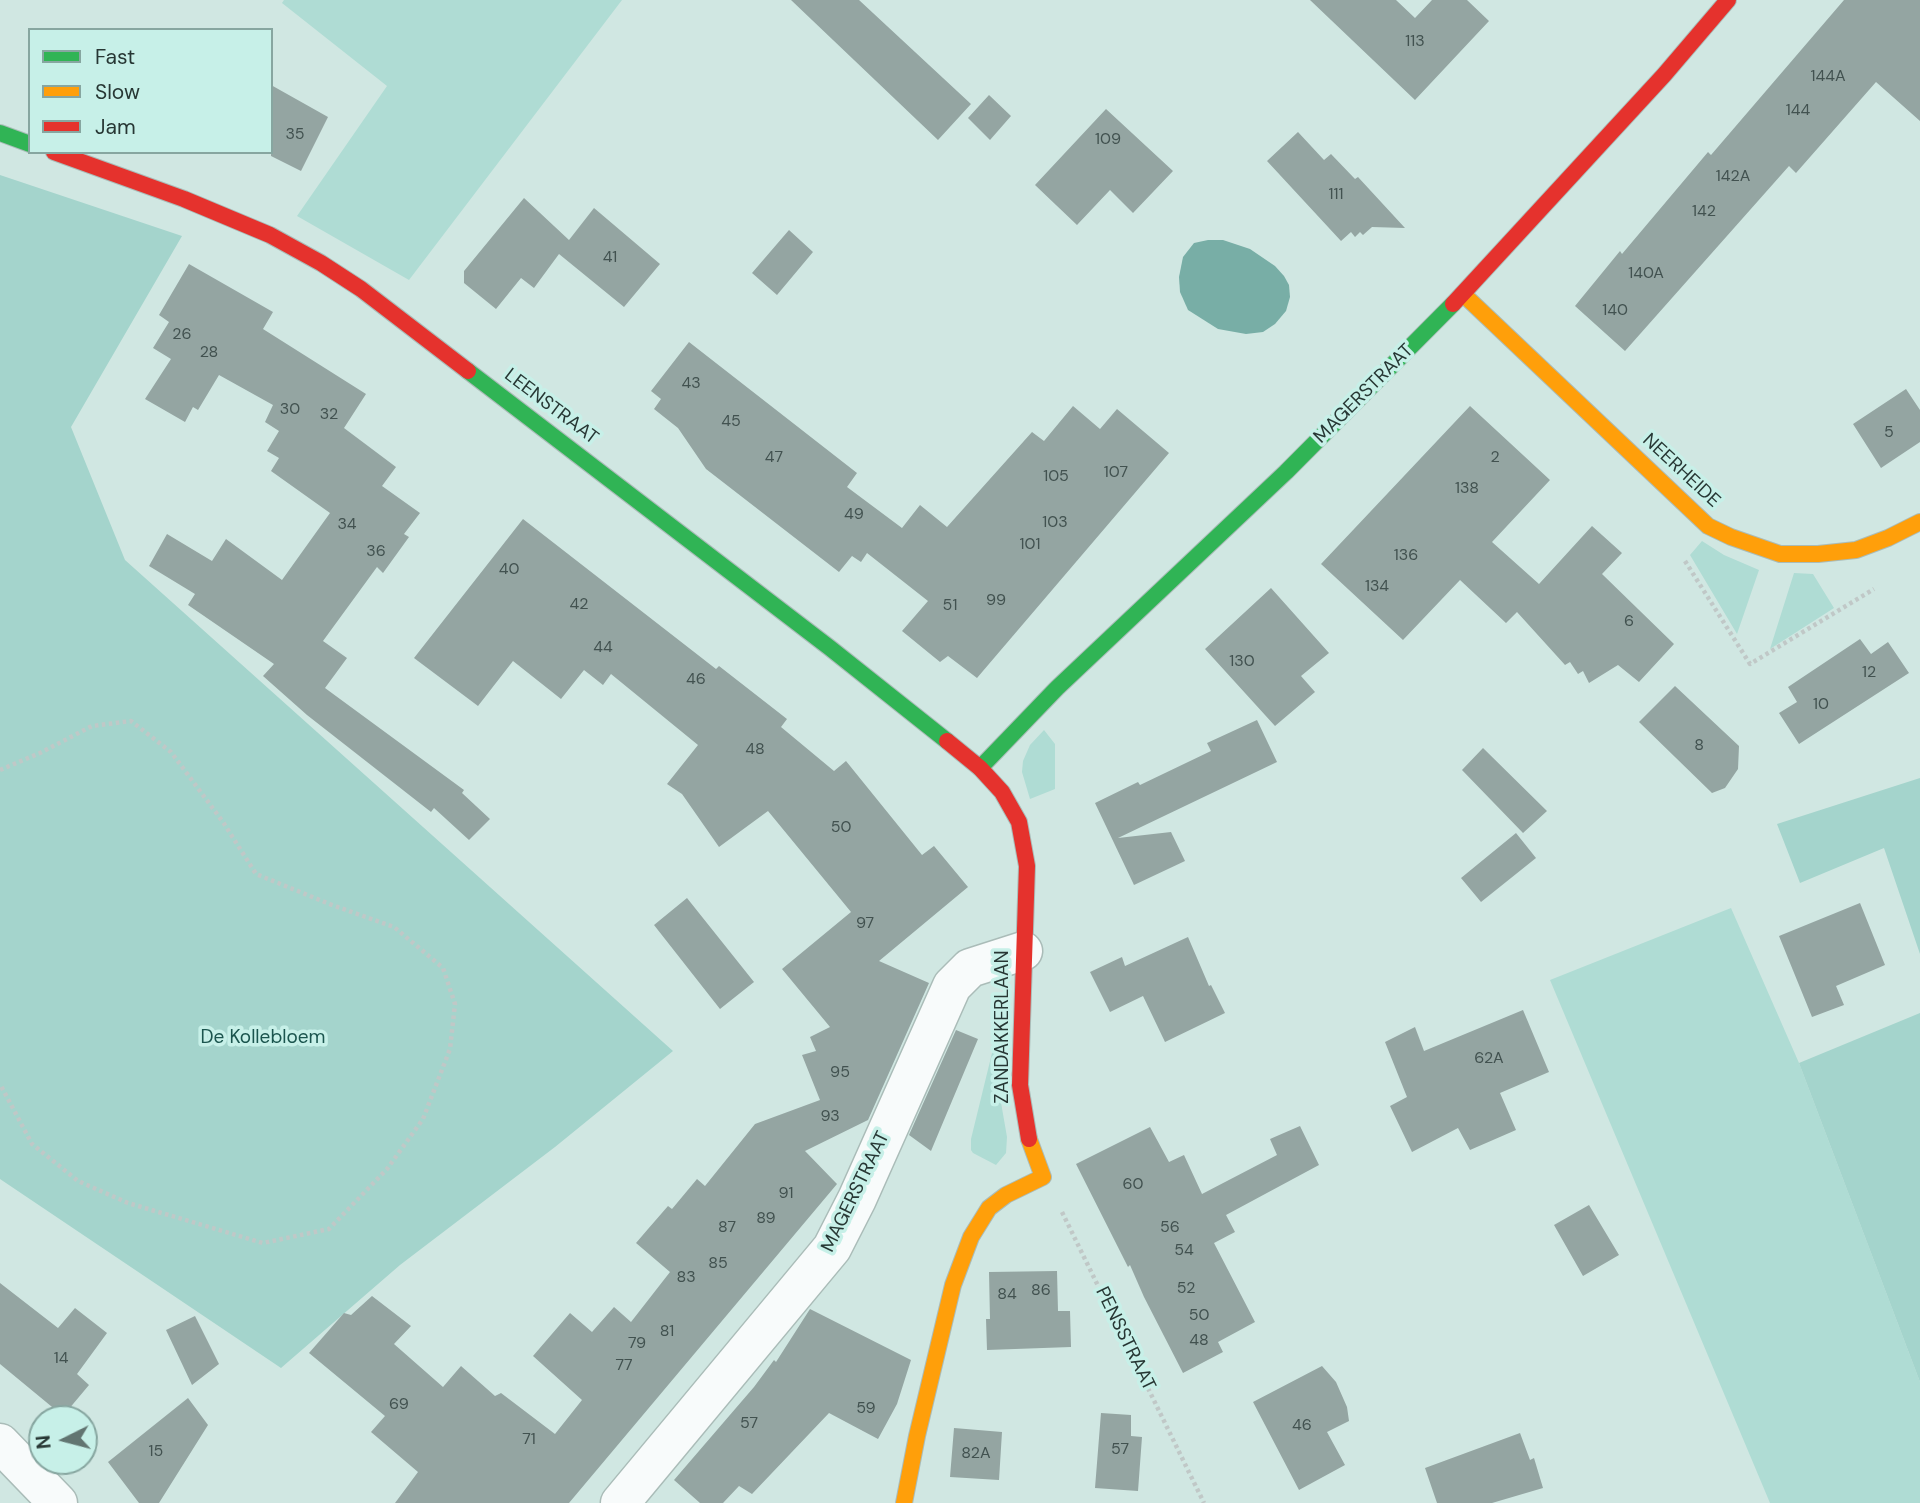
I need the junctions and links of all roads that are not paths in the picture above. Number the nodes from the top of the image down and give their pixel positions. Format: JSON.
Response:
{"nodes":[{"id":1,"x":1728,"y":0,"type":"edge"},
{"id":2,"x":0,"y":133,"type":"edge"},
{"id":3,"x":28,"y":143,"type":"edge"},
{"id":4,"x":60,"y":154,"type":"edge"},
{"id":5,"x":1463,"y":294,"type":"junction"},
{"id":6,"x":1920,"y":522,"type":"edge"},
{"id":7,"x":980,"y":768,"type":"junction"},
{"id":8,"x":1023,"y":951,"type":"junction"},
{"id":9,"x":0,"y":1443,"type":"edge"},
{"id":10,"x":58,"y":1503,"type":"edge"},
{"id":11,"x":620,"y":1503,"type":"edge"},
{"id":12,"x":904,"y":1503,"type":"edge"}],
"edges":[{"from":1,"to":5,"type":"street","name":"MAGERSTRAAT"},
{"from":2,"to":3,"type":"street"},
{"from":4,"to":7,"type":"street","name":"LEENSTRAAT"},
{"from":5,"to":6,"type":"street","name":"NEERHEIDE"},
{"from":5,"to":7,"type":"street","name":"MAGERSTRAAT"},
{"from":7,"to":8,"type":"street","name":"ZANDAKKERLAAN"},
{"from":8,"to":11,"type":"street","name":"MAGERSTRAAT"},
{"from":8,"to":12,"type":"street","name":"ZANDAKKERLAAN"},
{"from":9,"to":10,"type":"street"}]}
